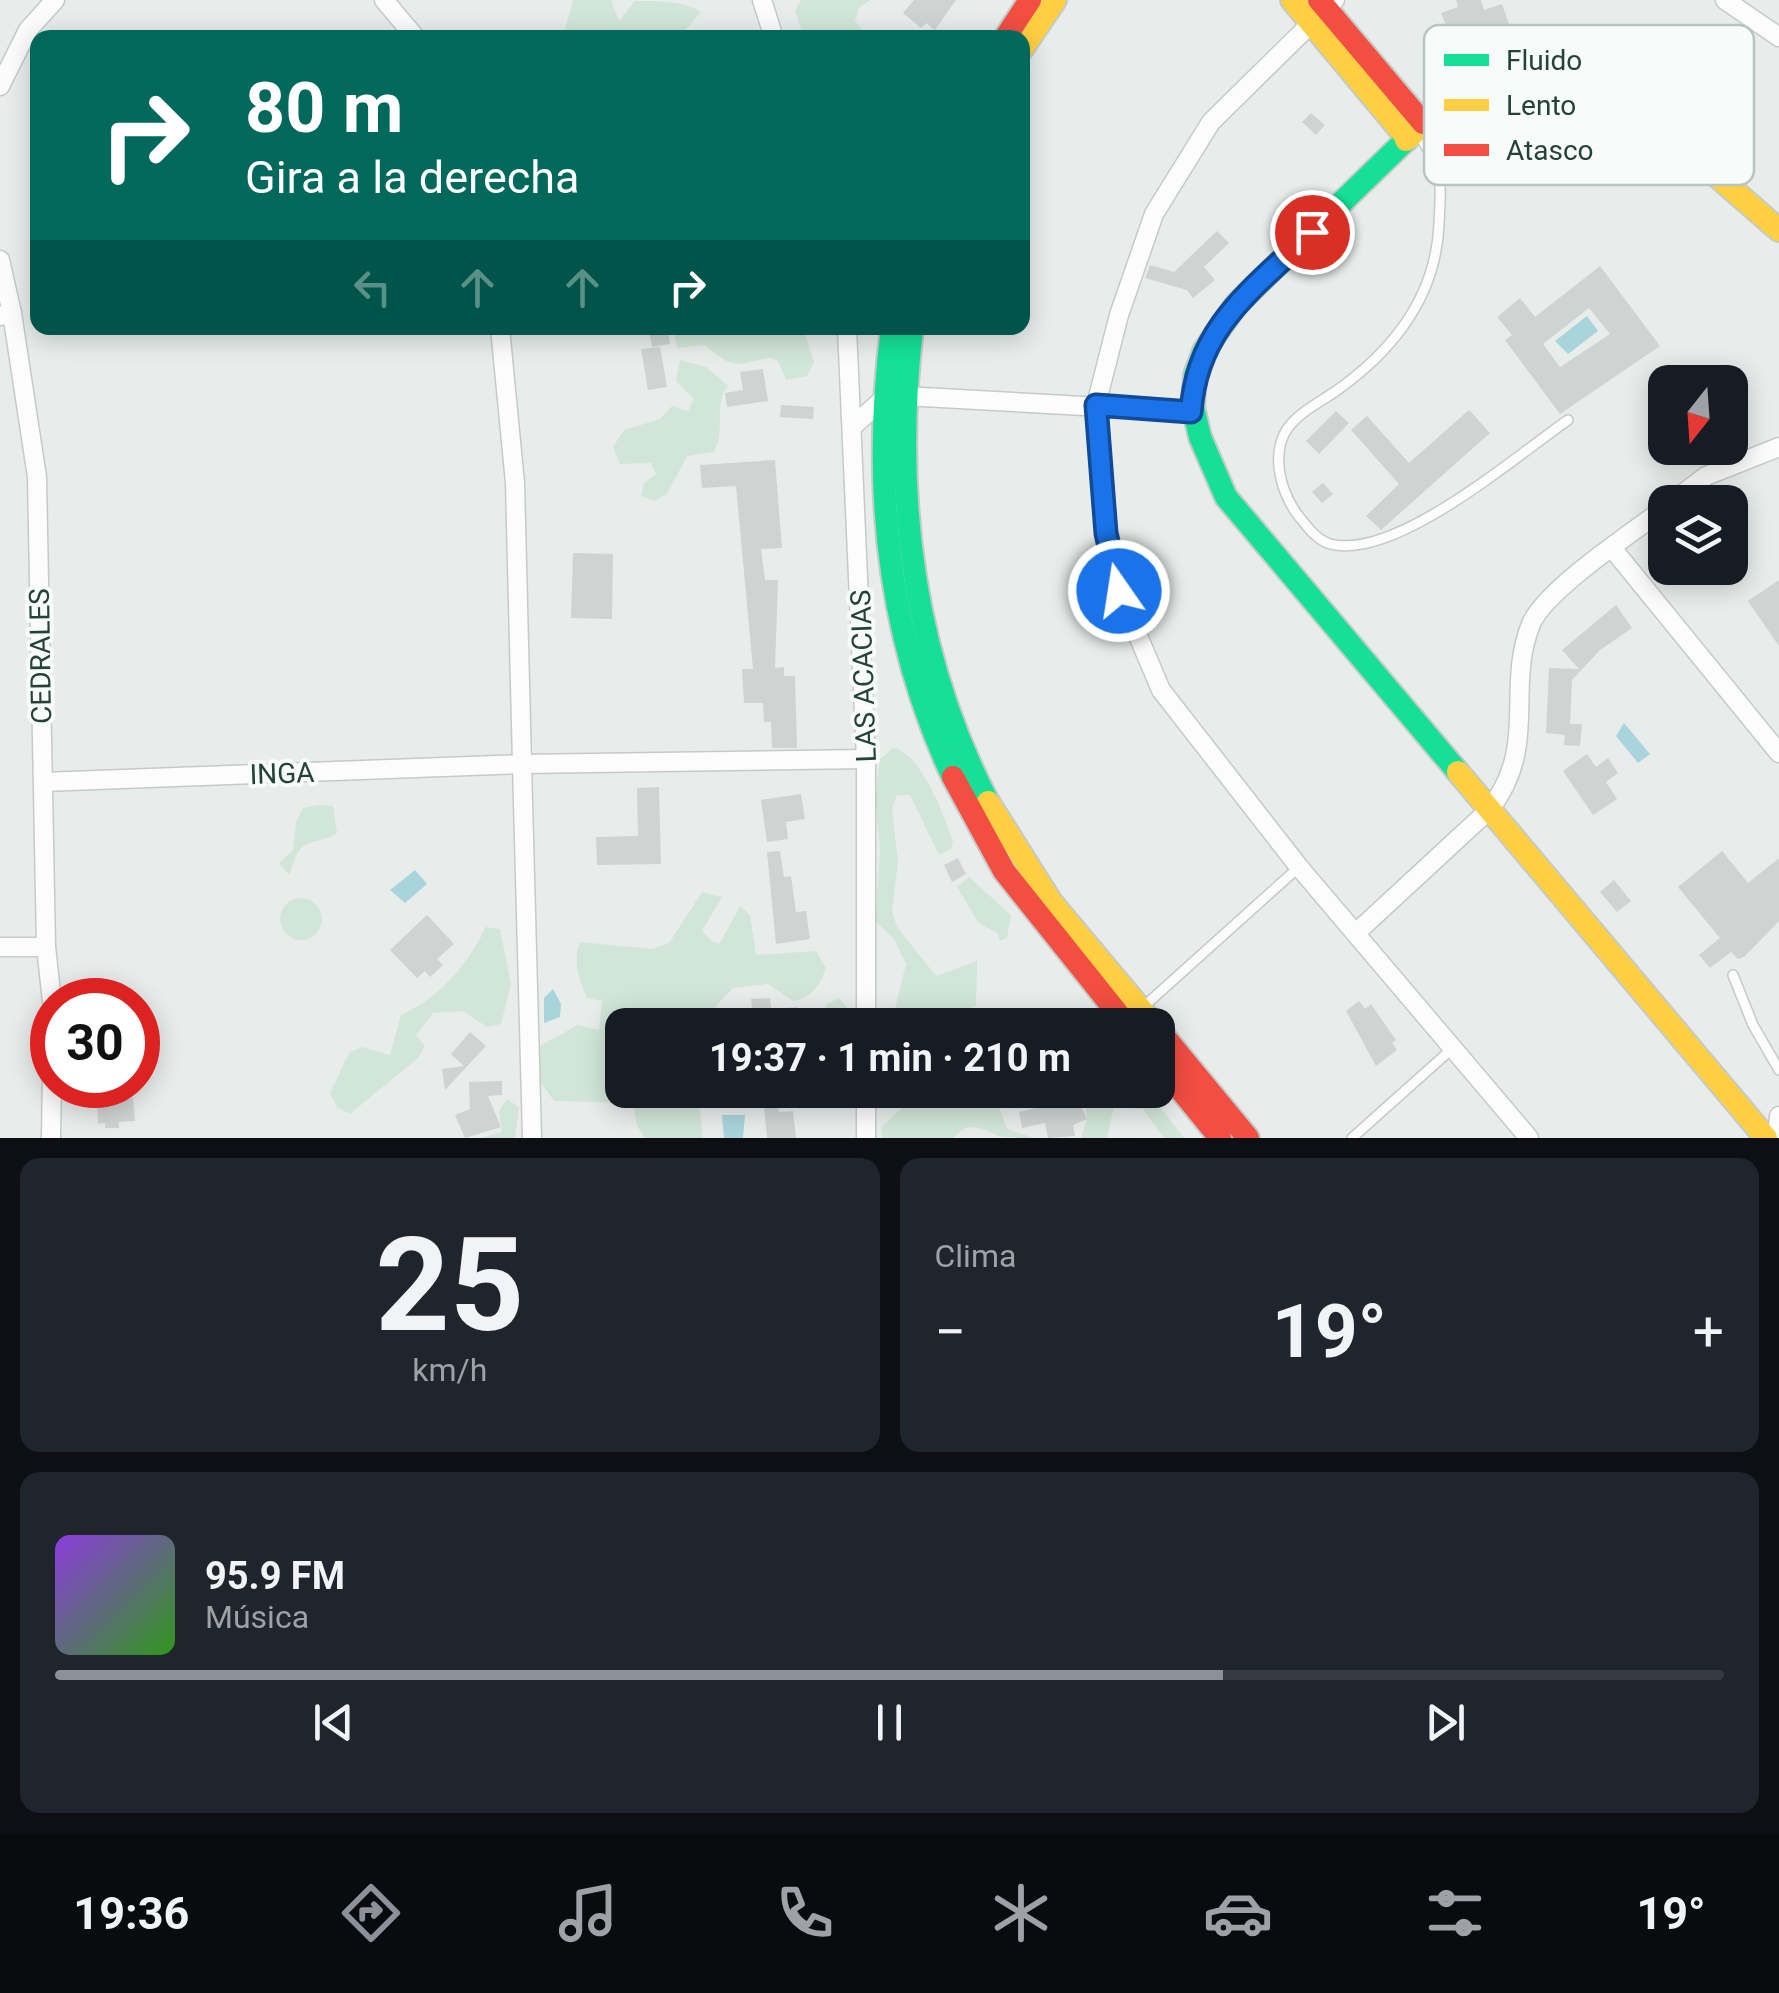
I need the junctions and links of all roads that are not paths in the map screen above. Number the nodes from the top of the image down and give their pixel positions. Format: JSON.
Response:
{"nodes":[{"id":1,"x":55,"y":0,"type":"edge"},
{"id":2,"x":384,"y":0,"type":"edge"},
{"id":3,"x":762,"y":0,"type":"edge"},
{"id":4,"x":1030,"y":0,"type":"edge"},
{"id":5,"x":1056,"y":0,"type":"edge"},
{"id":6,"x":1292,"y":0,"type":"edge"},
{"id":7,"x":1725,"y":0,"type":"edge"},
{"id":8,"x":1322,"y":8,"type":"edge"},
{"id":9,"x":409,"y":30,"type":"edge"},
{"id":10,"x":771,"y":30,"type":"edge"},
{"id":11,"x":1010,"y":30,"type":"edge"},
{"id":12,"x":1030,"y":37,"type":"edge"},
{"id":13,"x":1779,"y":37,"type":"edge"},
{"id":14,"x":0,"y":86,"type":"edge"},
{"id":15,"x":1424,"y":124,"type":"edge"},
{"id":16,"x":1415,"y":131,"type":"junction"},
{"id":17,"x":1424,"y":143,"type":"edge"},
{"id":18,"x":1442,"y":185,"type":"edge"},
{"id":19,"x":1723,"y":185,"type":"edge"},
{"id":20,"x":1779,"y":230,"type":"edge"},
{"id":21,"x":0,"y":260,"type":"edge"},
{"id":22,"x":6,"y":314,"type":"edge"},
{"id":23,"x":501,"y":335,"type":"edge"},
{"id":24,"x":848,"y":335,"type":"edge"},
{"id":25,"x":892,"y":335,"type":"edge"},
{"id":26,"x":910,"y":335,"type":"edge"},
{"id":27,"x":850,"y":383,"type":"junction"},
{"id":28,"x":893,"y":398,"type":"junction"},
{"id":29,"x":1096,"y":405,"type":"junction"},
{"id":30,"x":1191,"y":412,"type":"junction"},
{"id":31,"x":1568,"y":420,"type":"dead end"},
{"id":32,"x":852,"y":428,"type":"junction"},
{"id":33,"x":1779,"y":447,"type":"edge"},
{"id":34,"x":1694,"y":485,"type":"edge"},
{"id":35,"x":1648,"y":521,"type":"edge"},
{"id":36,"x":1612,"y":548,"type":"junction"},
{"id":37,"x":1779,"y":753,"type":"edge"},
{"id":38,"x":866,"y":759,"type":"junction"},
{"id":39,"x":522,"y":764,"type":"junction"},
{"id":40,"x":43,"y":782,"type":"junction"},
{"id":41,"x":1490,"y":809,"type":"junction"},
{"id":42,"x":1300,"y":867,"type":"junction"},
{"id":43,"x":1358,"y":932,"type":"junction"},
{"id":44,"x":0,"y":947,"type":"edge"},
{"id":45,"x":46,"y":947,"type":"junction"},
{"id":46,"x":1734,"y":975,"type":"dead end"},
{"id":47,"x":49,"y":978,"type":"edge"},
{"id":48,"x":866,"y":1008,"type":"edge"},
{"id":49,"x":1134,"y":1008,"type":"edge"},
{"id":50,"x":1159,"y":1008,"type":"edge"},
{"id":51,"x":1454,"y":1047,"type":"junction"},
{"id":52,"x":1175,"y":1056,"type":"edge"},
{"id":53,"x":1779,"y":1070,"type":"edge"},
{"id":54,"x":1175,"y":1083,"type":"edge"},
{"id":55,"x":51,"y":1108,"type":"edge"},
{"id":56,"x":866,"y":1108,"type":"edge"},
{"id":57,"x":1779,"y":1116,"type":"edge"},
{"id":58,"x":51,"y":1138,"type":"edge"},
{"id":59,"x":532,"y":1138,"type":"edge"},
{"id":60,"x":866,"y":1138,"type":"edge"},
{"id":61,"x":1220,"y":1138,"type":"edge"},
{"id":62,"x":1248,"y":1138,"type":"edge"},
{"id":63,"x":1352,"y":1138,"type":"edge"},
{"id":64,"x":1529,"y":1138,"type":"edge"},
{"id":65,"x":1766,"y":1138,"type":"edge"},
{"id":66,"x":1777,"y":1138,"type":"edge"}],
"edges":[{"from":1,"to":14,"type":"street"},
{"from":2,"to":9,"type":"street"},
{"from":3,"to":10,"type":"street"},
{"from":4,"to":11,"type":"street"},
{"from":5,"to":12,"type":"street"},
{"from":6,"to":8,"type":"street"},
{"from":7,"to":13,"type":"street"},
{"from":8,"to":16,"type":"street"},
{"from":8,"to":29,"type":"street"},
{"from":15,"to":16,"type":"street"},
{"from":16,"to":17,"type":"lane"},
{"from":16,"to":30,"type":"street"},
{"from":18,"to":31,"type":"lane"},
{"from":19,"to":20,"type":"street"},
{"from":21,"to":22,"type":"street","name":"CEDRALES"},
{"from":22,"to":40,"type":"street","name":"CEDRALES"},
{"from":23,"to":39,"type":"street"},
{"from":24,"to":27,"type":"street","name":"LAS ACACIAS"},
{"from":25,"to":28,"type":"street"},
{"from":26,"to":28,"type":"street"},
{"from":27,"to":28,"type":"street"},
{"from":27,"to":32,"type":"street","name":"LAS ACACIAS"},
{"from":28,"to":29,"type":"street"},
{"from":28,"to":32,"type":"street"},
{"from":28,"to":49,"type":"street"},
{"from":29,"to":30,"type":"street"},
{"from":29,"to":42,"type":"street"},
{"from":30,"to":41,"type":"street"},
{"from":32,"to":38,"type":"street","name":"LAS ACACIAS"},
{"from":33,"to":34,"type":"street"},
{"from":35,"to":36,"type":"street"},
{"from":36,"to":37,"type":"street"},
{"from":36,"to":41,"type":"street"},
{"from":38,"to":39,"type":"street"},
{"from":38,"to":48,"type":"street","name":"LAS ACACIAS"},
{"from":39,"to":40,"type":"street","name":"INGA"},
{"from":39,"to":59,"type":"street"},
{"from":40,"to":45,"type":"street","name":"CEDRALES"},
{"from":41,"to":43,"type":"street"},
{"from":41,"to":65,"type":"street"},
{"from":42,"to":43,"type":"street"},
{"from":42,"to":50,"type":"lane"},
{"from":43,"to":51,"type":"street"},
{"from":44,"to":45,"type":"street"},
{"from":45,"to":47,"type":"street","name":"CEDRALES"},
{"from":46,"to":53,"type":"lane"},
{"from":51,"to":63,"type":"lane"},
{"from":51,"to":64,"type":"street"},
{"from":52,"to":62,"type":"street"},
{"from":54,"to":61,"type":"street"},
{"from":55,"to":58,"type":"street"},
{"from":56,"to":60,"type":"street"},
{"from":57,"to":66,"type":"street"}]}
